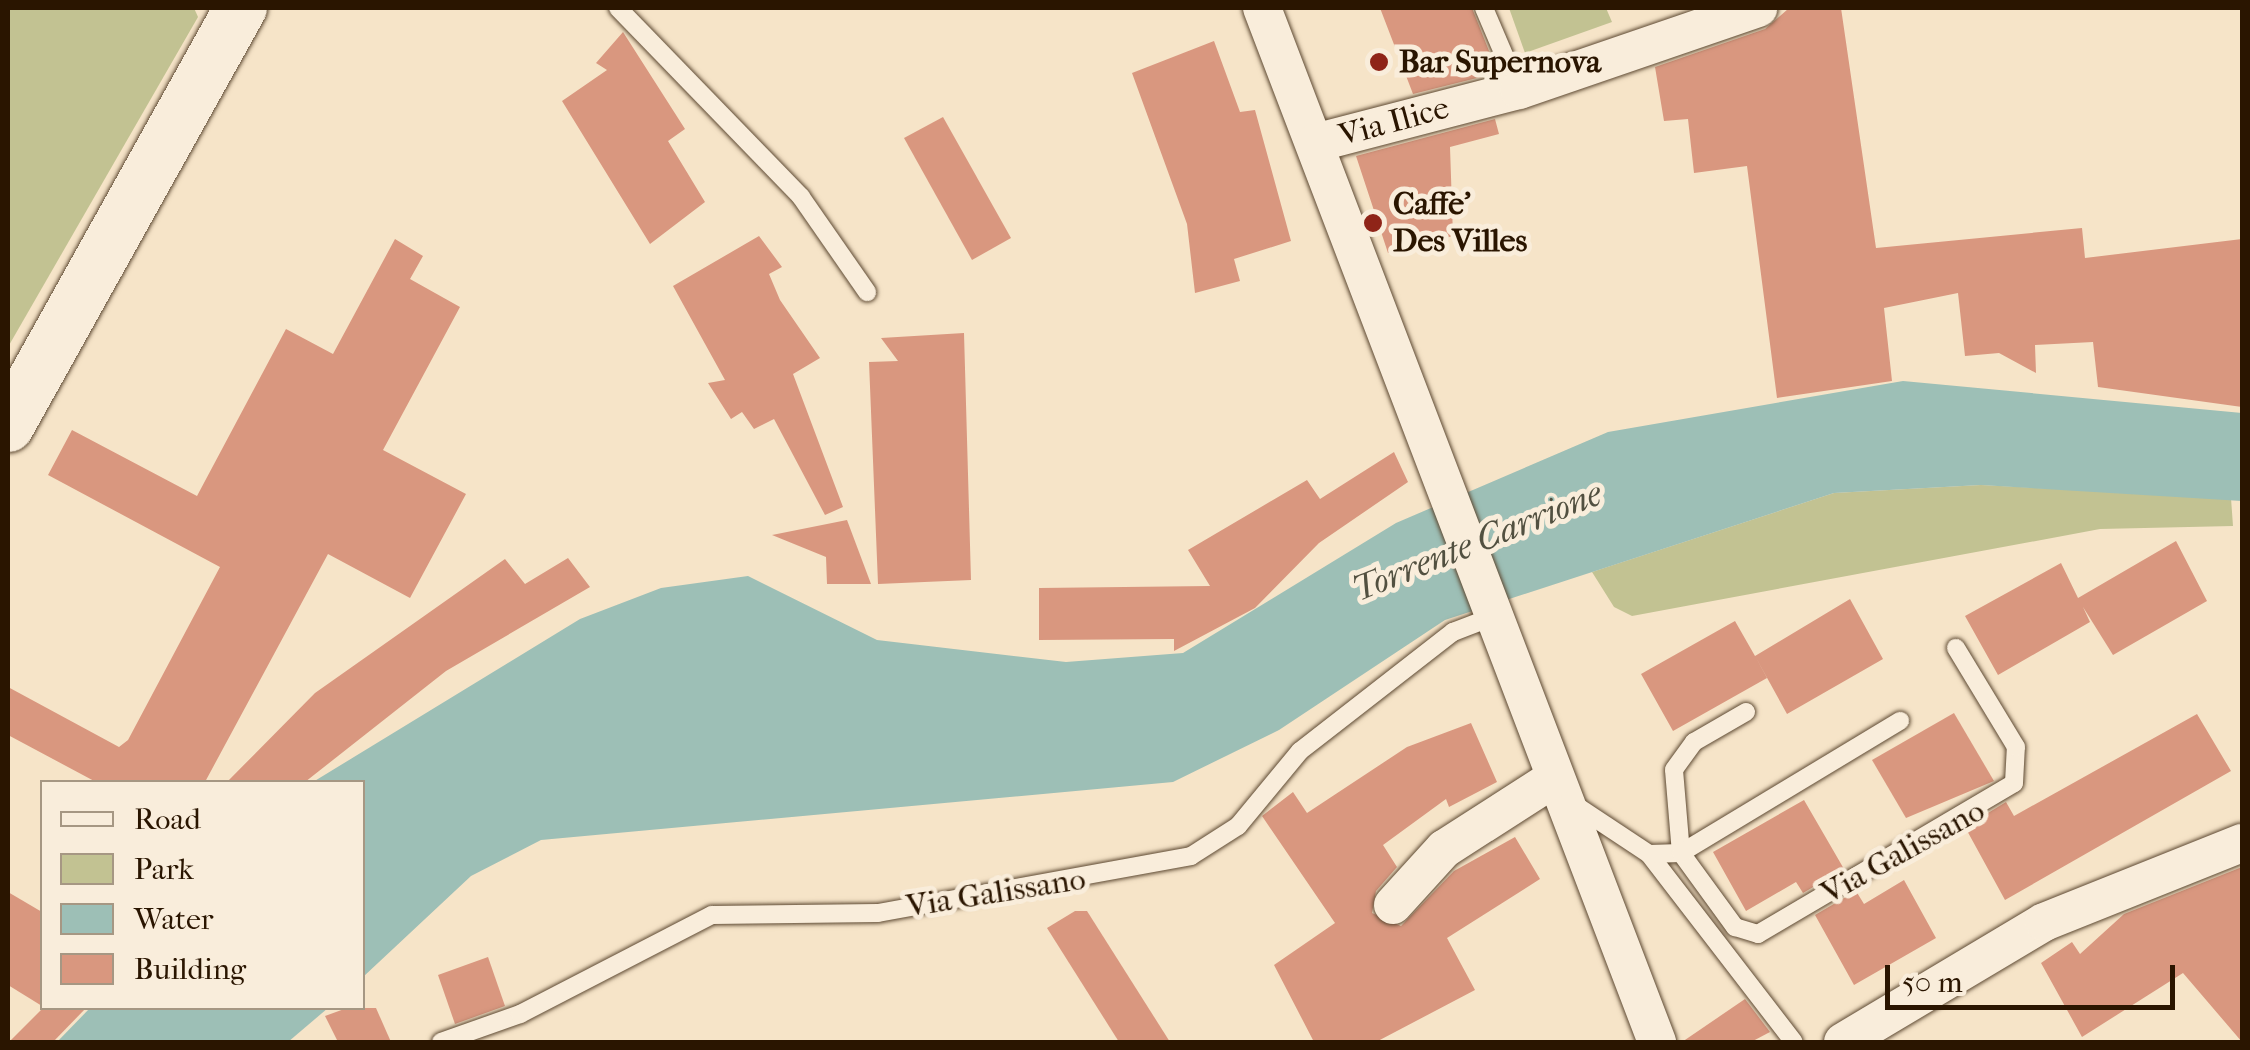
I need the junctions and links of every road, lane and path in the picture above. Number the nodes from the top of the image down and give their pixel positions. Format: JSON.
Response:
{"nodes":[{"id":1,"x":241,"y":8,"type":"edge"},
{"id":2,"x":618,"y":8,"type":"edge"},
{"id":3,"x":1262,"y":8,"type":"edge"},
{"id":4,"x":1484,"y":8,"type":"edge"},
{"id":5,"x":1758,"y":8,"type":"edge"},
{"id":6,"x":1519,"y":90,"type":"junction"},
{"id":7,"x":1315,"y":142,"type":"junction"},
{"id":8,"x":867,"y":292,"type":"dead end"},
{"id":9,"x":8,"y":426,"type":"edge"},
{"id":10,"x":1490,"y":618,"type":"junction"},
{"id":11,"x":1956,"y":648,"type":"dead end"},
{"id":12,"x":1746,"y":712,"type":"dead end"},
{"id":13,"x":1900,"y":720,"type":"dead end"},
{"id":14,"x":1556,"y":788,"type":"junction"},
{"id":15,"x":2242,"y":842,"type":"edge"},
{"id":16,"x":1682,"y":853,"type":"junction"},
{"id":17,"x":1649,"y":854,"type":"junction"},
{"id":18,"x":1394,"y":905,"type":"dead end"},
{"id":19,"x":441,"y":1042,"type":"edge"},
{"id":20,"x":1657,"y":1042,"type":"edge"},
{"id":21,"x":1794,"y":1042,"type":"edge"},
{"id":22,"x":1844,"y":1042,"type":"edge"}],
"edges":[{"from":1,"to":9,"type":"main road"},
{"from":2,"to":8,"type":"lane"},
{"from":3,"to":7,"type":"street"},
{"from":4,"to":6,"type":"lane"},
{"from":5,"to":6,"type":"street","name":"Via Ilice"},
{"from":6,"to":7,"type":"street","name":"Via Ilice"},
{"from":7,"to":10,"type":"street"},
{"from":10,"to":14,"type":"street"},
{"from":10,"to":19,"type":"lane","name":"Via Galissano"},
{"from":11,"to":16,"type":"lane","name":"Via Galissano"},
{"from":12,"to":16,"type":"lane"},
{"from":13,"to":16,"type":"lane"},
{"from":14,"to":17,"type":"lane"},
{"from":14,"to":18,"type":"street"},
{"from":14,"to":20,"type":"street"},
{"from":15,"to":22,"type":"street"},
{"from":16,"to":17,"type":"lane"},
{"from":17,"to":21,"type":"lane"}]}
